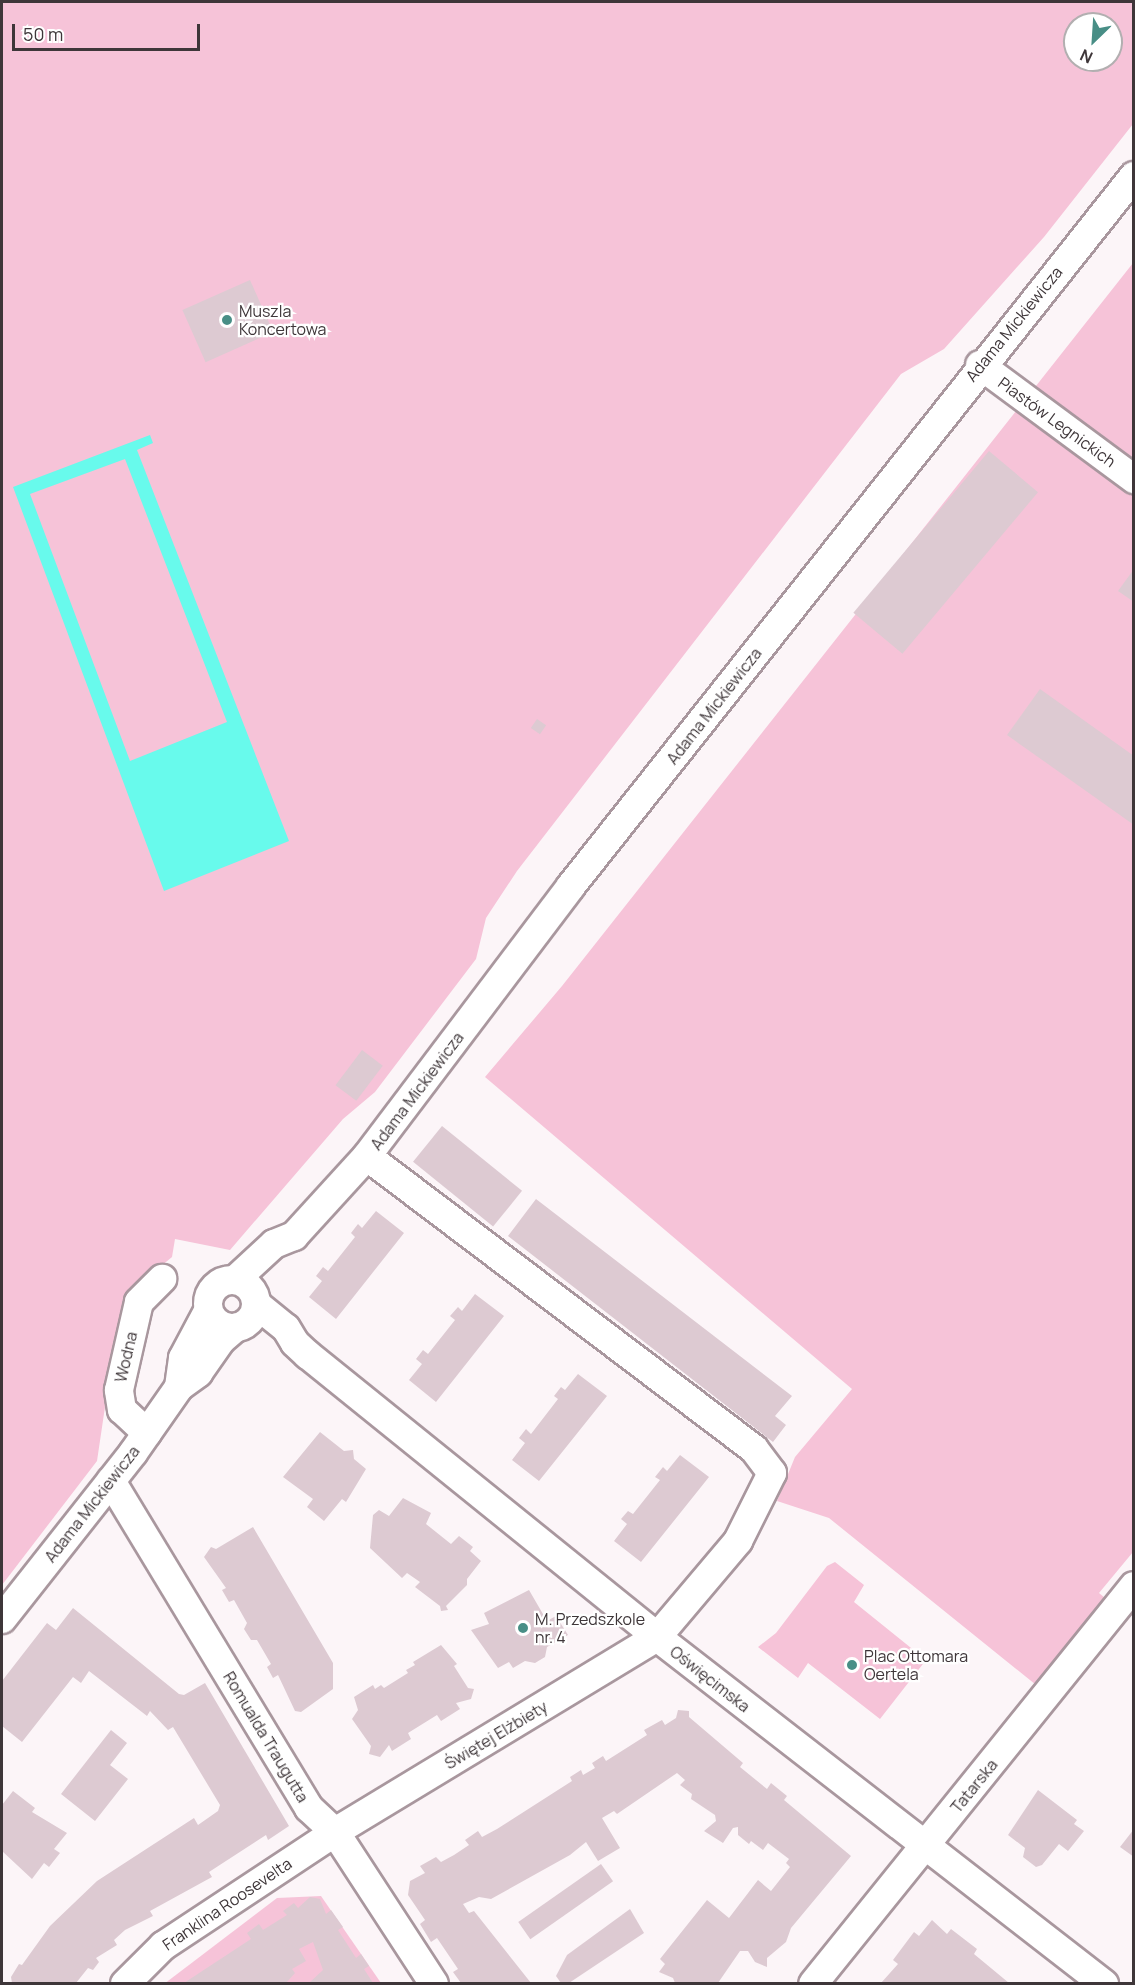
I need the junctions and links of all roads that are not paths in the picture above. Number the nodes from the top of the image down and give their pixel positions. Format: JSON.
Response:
{"nodes":[{"id":1,"x":1134,"y":176,"type":"edge"},
{"id":2,"x":980,"y":365,"type":"junction"},
{"id":3,"x":1134,"y":479,"type":"edge"},
{"id":4,"x":367,"y":1156,"type":"junction"},
{"id":5,"x":162,"y":1279,"type":"dead end"},
{"id":6,"x":245,"y":1307,"type":"junction"},
{"id":7,"x":208,"y":1311,"type":"junction"},
{"id":8,"x":178,"y":1387,"type":"junction"},
{"id":9,"x":147,"y":1433,"type":"junction"},
{"id":10,"x":111,"y":1482,"type":"junction"},
{"id":11,"x":1134,"y":1586,"type":"edge"},
{"id":12,"x":2,"y":1619,"type":"edge"},
{"id":13,"x":657,"y":1637,"type":"junction"},
{"id":14,"x":335,"y":1832,"type":"junction"},
{"id":15,"x":926,"y":1846,"type":"junction"},
{"id":16,"x":125,"y":1983,"type":"edge"},
{"id":17,"x":434,"y":1983,"type":"edge"},
{"id":18,"x":813,"y":1983,"type":"edge"},
{"id":19,"x":1104,"y":1983,"type":"edge"}],
"edges":[{"from":1,"to":2,"type":"street","name":"Adama Mickiewicza"},
{"from":2,"to":3,"type":"street","name":"Piastów Legnickich"},
{"from":2,"to":4,"type":"street","name":"Adama Mickiewicza"},
{"from":4,"to":6,"type":"street","name":"Adama Mickiewicza"},
{"from":4,"to":13,"type":"street","name":"Świętej Elżbiety"},
{"from":5,"to":9,"type":"street","name":"Wodna"},
{"from":6,"to":7,"type":"street","name":"Oświęcimska"},
{"from":6,"to":7,"type":"street","name":"Adama Mickiewicza"},
{"from":6,"to":8,"type":"street","name":"Adama Mickiewicza"},
{"from":6,"to":13,"type":"street","name":"Oświęcimska"},
{"from":7,"to":8,"type":"street","name":"Adama Mickiewicza"},
{"from":8,"to":9,"type":"street","name":"Adama Mickiewicza"},
{"from":9,"to":10,"type":"street","name":"Adama Mickiewicza"},
{"from":10,"to":12,"type":"street","name":"Adama Mickiewicza"},
{"from":10,"to":14,"type":"street","name":"Romualda Traugutta"},
{"from":11,"to":15,"type":"street","name":"Tatarska"},
{"from":13,"to":14,"type":"street","name":"Świętej Elżbiety"},
{"from":13,"to":15,"type":"street","name":"Oświęcimska"},
{"from":14,"to":16,"type":"street","name":"Franklina Roosevelta"},
{"from":14,"to":17,"type":"street","name":"Romualda Traugutta"},
{"from":15,"to":18,"type":"street","name":"Tatarska"},
{"from":15,"to":19,"type":"street","name":"Oświęcimska"}]}
